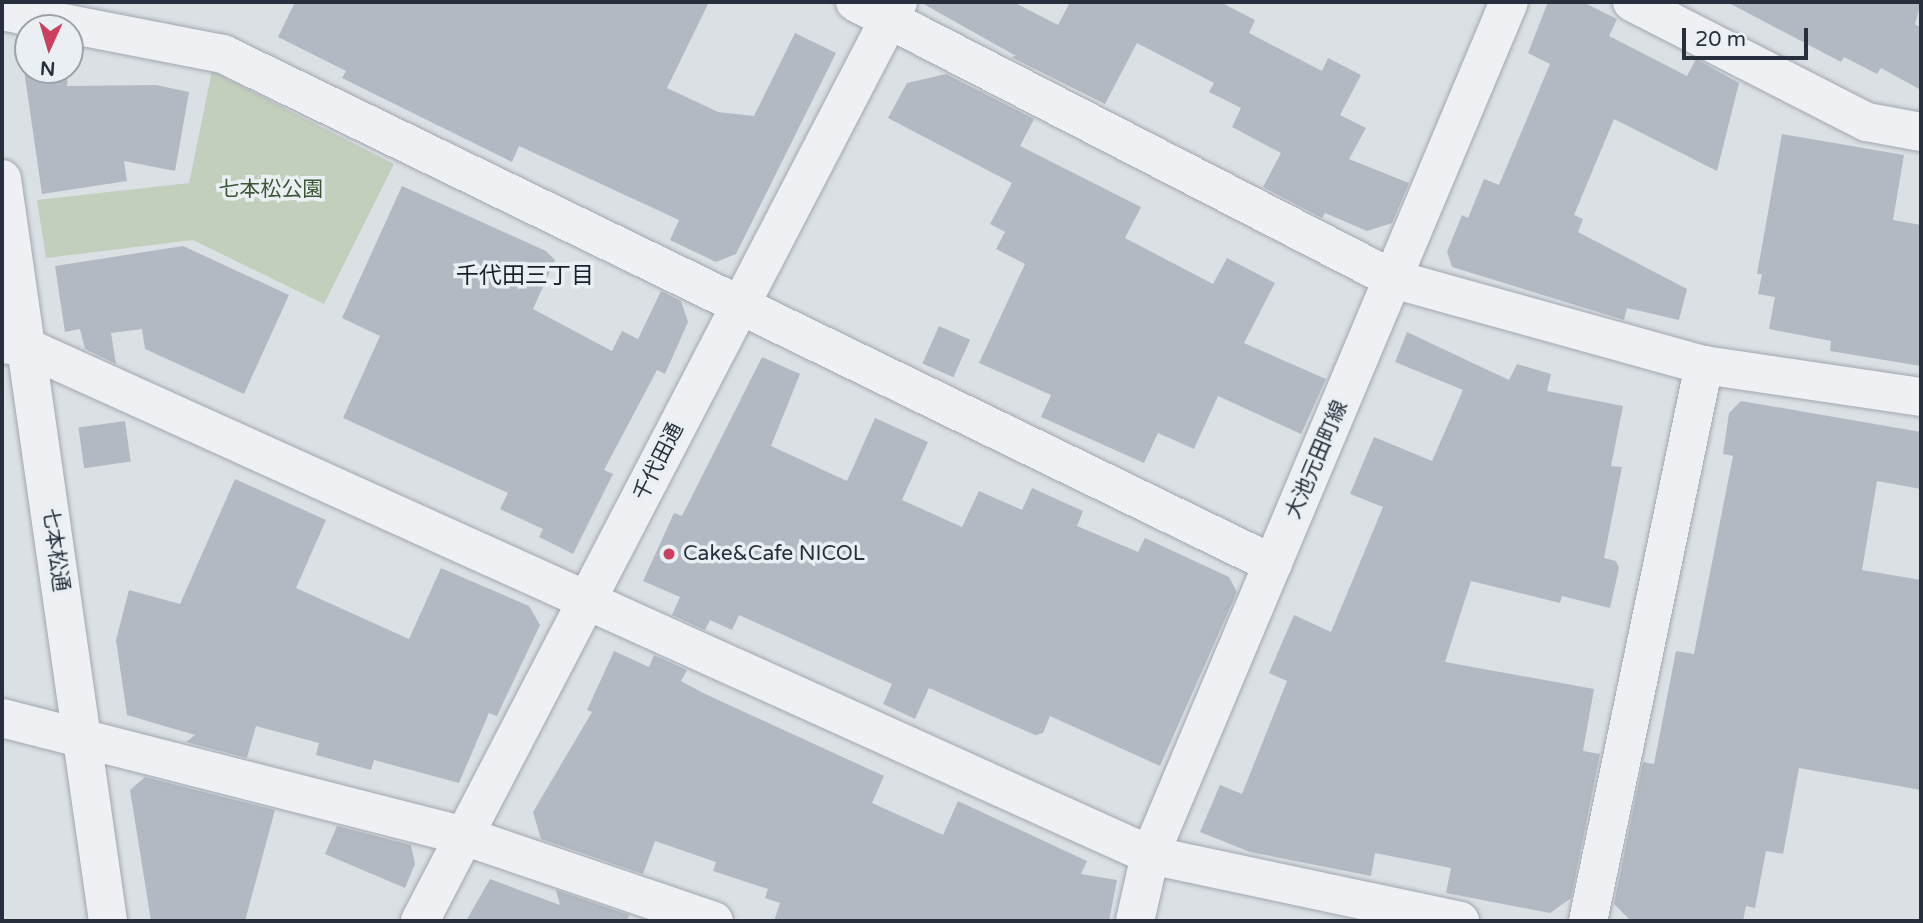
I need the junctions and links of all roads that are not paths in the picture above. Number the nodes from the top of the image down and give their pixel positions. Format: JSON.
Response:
{"nodes":[{"id":1,"x":855,"y":2,"type":"edge"},
{"id":2,"x":1509,"y":2,"type":"edge"},
{"id":3,"x":1632,"y":2,"type":"edge"},
{"id":4,"x":893,"y":10,"type":"edge"},
{"id":5,"x":2,"y":11,"type":"edge"},
{"id":6,"x":1921,"y":132,"type":"edge"},
{"id":7,"x":2,"y":179,"type":"edge"},
{"id":8,"x":1394,"y":279,"type":"junction"},
{"id":9,"x":741,"y":304,"type":"junction"},
{"id":10,"x":14,"y":346,"type":"edge"},
{"id":11,"x":1704,"y":365,"type":"junction"},
{"id":12,"x":1921,"y":397,"type":"edge"},
{"id":13,"x":1273,"y":565,"type":"junction"},
{"id":14,"x":588,"y":598,"type":"junction"},
{"id":15,"x":2,"y":718,"type":"edge"},
{"id":16,"x":81,"y":734,"type":"junction"},
{"id":17,"x":464,"y":836,"type":"junction"},
{"id":18,"x":1150,"y":855,"type":"junction"},
{"id":19,"x":108,"y":921,"type":"edge"},
{"id":20,"x":420,"y":921,"type":"edge"},
{"id":21,"x":714,"y":921,"type":"edge"},
{"id":22,"x":1135,"y":921,"type":"edge"},
{"id":23,"x":1460,"y":921,"type":"edge"},
{"id":24,"x":1588,"y":921,"type":"edge"}],
"edges":[{"from":1,"to":4,"type":"street"},
{"from":2,"to":8,"type":"street","name":"大池元田町線"},
{"from":3,"to":6,"type":"street"},
{"from":4,"to":8,"type":"street"},
{"from":4,"to":9,"type":"street","name":"千代田通"},
{"from":5,"to":9,"type":"street"},
{"from":7,"to":10,"type":"street","name":"七本松通"},
{"from":8,"to":11,"type":"street"},
{"from":8,"to":13,"type":"street","name":"大池元田町線"},
{"from":9,"to":13,"type":"street"},
{"from":9,"to":14,"type":"street","name":"千代田通"},
{"from":10,"to":14,"type":"street"},
{"from":10,"to":16,"type":"street","name":"七本松通"},
{"from":11,"to":12,"type":"street"},
{"from":11,"to":24,"type":"street"},
{"from":13,"to":18,"type":"street","name":"大池元田町線"},
{"from":14,"to":17,"type":"street","name":"千代田通"},
{"from":14,"to":18,"type":"street"},
{"from":15,"to":16,"type":"street"},
{"from":16,"to":17,"type":"street"},
{"from":16,"to":19,"type":"street","name":"七本松通"},
{"from":17,"to":20,"type":"street","name":"千代田通"},
{"from":17,"to":21,"type":"street"},
{"from":18,"to":22,"type":"street","name":"大池元田町線"},
{"from":18,"to":23,"type":"street"}]}
